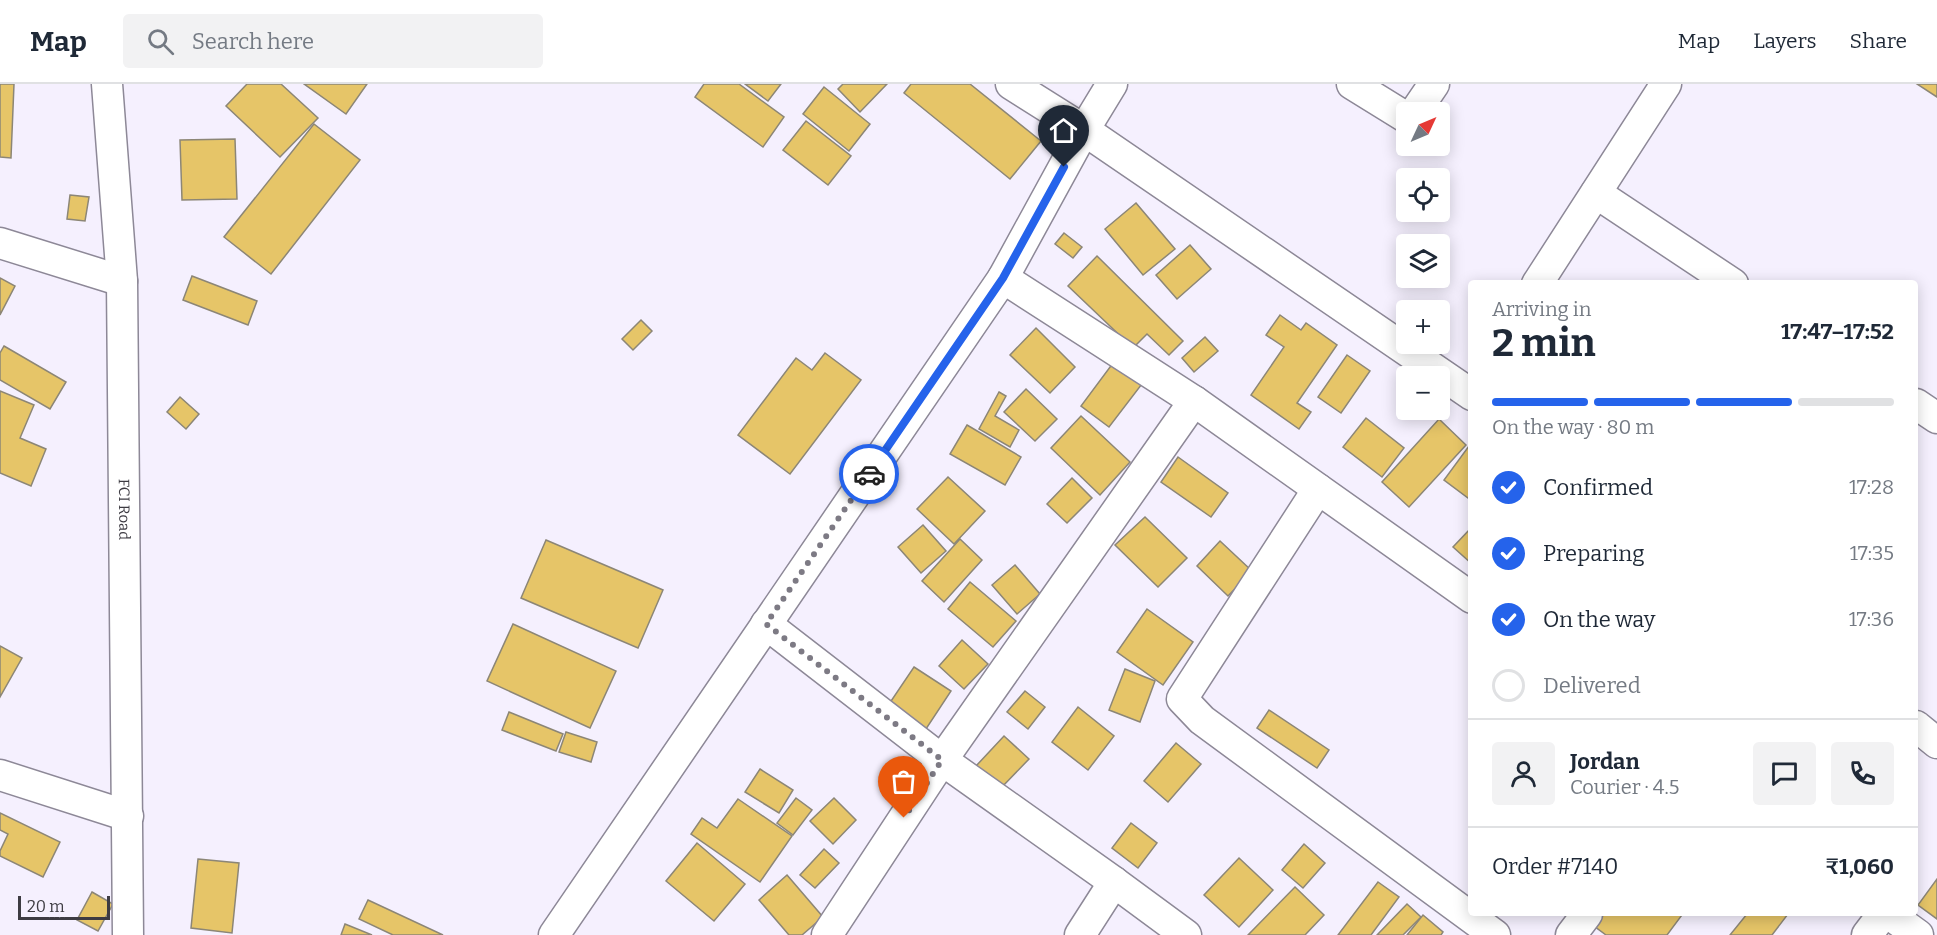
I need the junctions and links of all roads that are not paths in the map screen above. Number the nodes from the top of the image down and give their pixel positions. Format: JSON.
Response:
{"nodes":[{"id":1,"x":107,"y":84,"type":"edge"},
{"id":2,"x":1011,"y":84,"type":"edge"},
{"id":3,"x":1112,"y":84,"type":"edge"},
{"id":4,"x":1352,"y":84,"type":"edge"},
{"id":5,"x":1434,"y":84,"type":"edge"},
{"id":6,"x":1666,"y":84,"type":"edge"},
{"id":7,"x":1422,"y":102,"type":"edge"},
{"id":8,"x":1396,"y":111,"type":"edge"},
{"id":9,"x":1084,"y":130,"type":"junction"},
{"id":10,"x":1596,"y":193,"type":"junction"},
{"id":11,"x":0,"y":243,"type":"edge"},
{"id":12,"x":1003,"y":278,"type":"junction"},
{"id":13,"x":1540,"y":280,"type":"edge"},
{"id":14,"x":1727,"y":280,"type":"edge"},
{"id":15,"x":122,"y":281,"type":"junction"},
{"id":16,"x":1468,"y":390,"type":"edge"},
{"id":17,"x":1194,"y":401,"type":"junction"},
{"id":18,"x":1918,"y":405,"type":"edge"},
{"id":19,"x":1937,"y":418,"type":"edge"},
{"id":20,"x":1318,"y":489,"type":"junction"},
{"id":21,"x":1468,"y":595,"type":"edge"},
{"id":22,"x":766,"y":624,"type":"junction"},
{"id":23,"x":1918,"y":728,"type":"edge"},
{"id":24,"x":1937,"y":742,"type":"edge"},
{"id":25,"x":942,"y":760,"type":"junction"},
{"id":26,"x":0,"y":775,"type":"edge"},
{"id":27,"x":128,"y":816,"type":"junction"},
{"id":28,"x":1114,"y":882,"type":"junction"},
{"id":29,"x":1468,"y":915,"type":"edge"},
{"id":30,"x":1469,"y":916,"type":"edge"},
{"id":31,"x":1585,"y":916,"type":"edge"},
{"id":32,"x":1881,"y":916,"type":"edge"},
{"id":33,"x":1892,"y":916,"type":"edge"},
{"id":34,"x":128,"y":935,"type":"edge"},
{"id":35,"x":554,"y":935,"type":"edge"},
{"id":36,"x":827,"y":935,"type":"edge"},
{"id":37,"x":1080,"y":935,"type":"edge"},
{"id":38,"x":1186,"y":935,"type":"edge"},
{"id":39,"x":1495,"y":935,"type":"edge"},
{"id":40,"x":1571,"y":935,"type":"edge"},
{"id":41,"x":1867,"y":935,"type":"edge"},
{"id":42,"x":1918,"y":935,"type":"edge"}],
"edges":[{"from":1,"to":15,"type":"street","name":"FCI Road"},
{"from":2,"to":9,"type":"street"},
{"from":3,"to":9,"type":"street"},
{"from":4,"to":8,"type":"street"},
{"from":5,"to":7,"type":"street"},
{"from":6,"to":10,"type":"street"},
{"from":9,"to":12,"type":"street"},
{"from":9,"to":16,"type":"street"},
{"from":10,"to":13,"type":"street"},
{"from":10,"to":14,"type":"street"},
{"from":11,"to":15,"type":"street"},
{"from":12,"to":17,"type":"street"},
{"from":12,"to":22,"type":"street"},
{"from":15,"to":27,"type":"street","name":"FCI Road"},
{"from":17,"to":20,"type":"street"},
{"from":17,"to":25,"type":"street"},
{"from":18,"to":19,"type":"street"},
{"from":20,"to":21,"type":"street"},
{"from":20,"to":29,"type":"street"},
{"from":22,"to":25,"type":"street"},
{"from":22,"to":35,"type":"street"},
{"from":23,"to":24,"type":"street"},
{"from":25,"to":28,"type":"street"},
{"from":25,"to":36,"type":"street"},
{"from":26,"to":27,"type":"street"},
{"from":27,"to":34,"type":"street","name":"FCI Road"},
{"from":28,"to":37,"type":"street"},
{"from":28,"to":38,"type":"street"},
{"from":30,"to":39,"type":"street"},
{"from":31,"to":40,"type":"street"},
{"from":32,"to":41,"type":"street"},
{"from":33,"to":42,"type":"street"}]}
